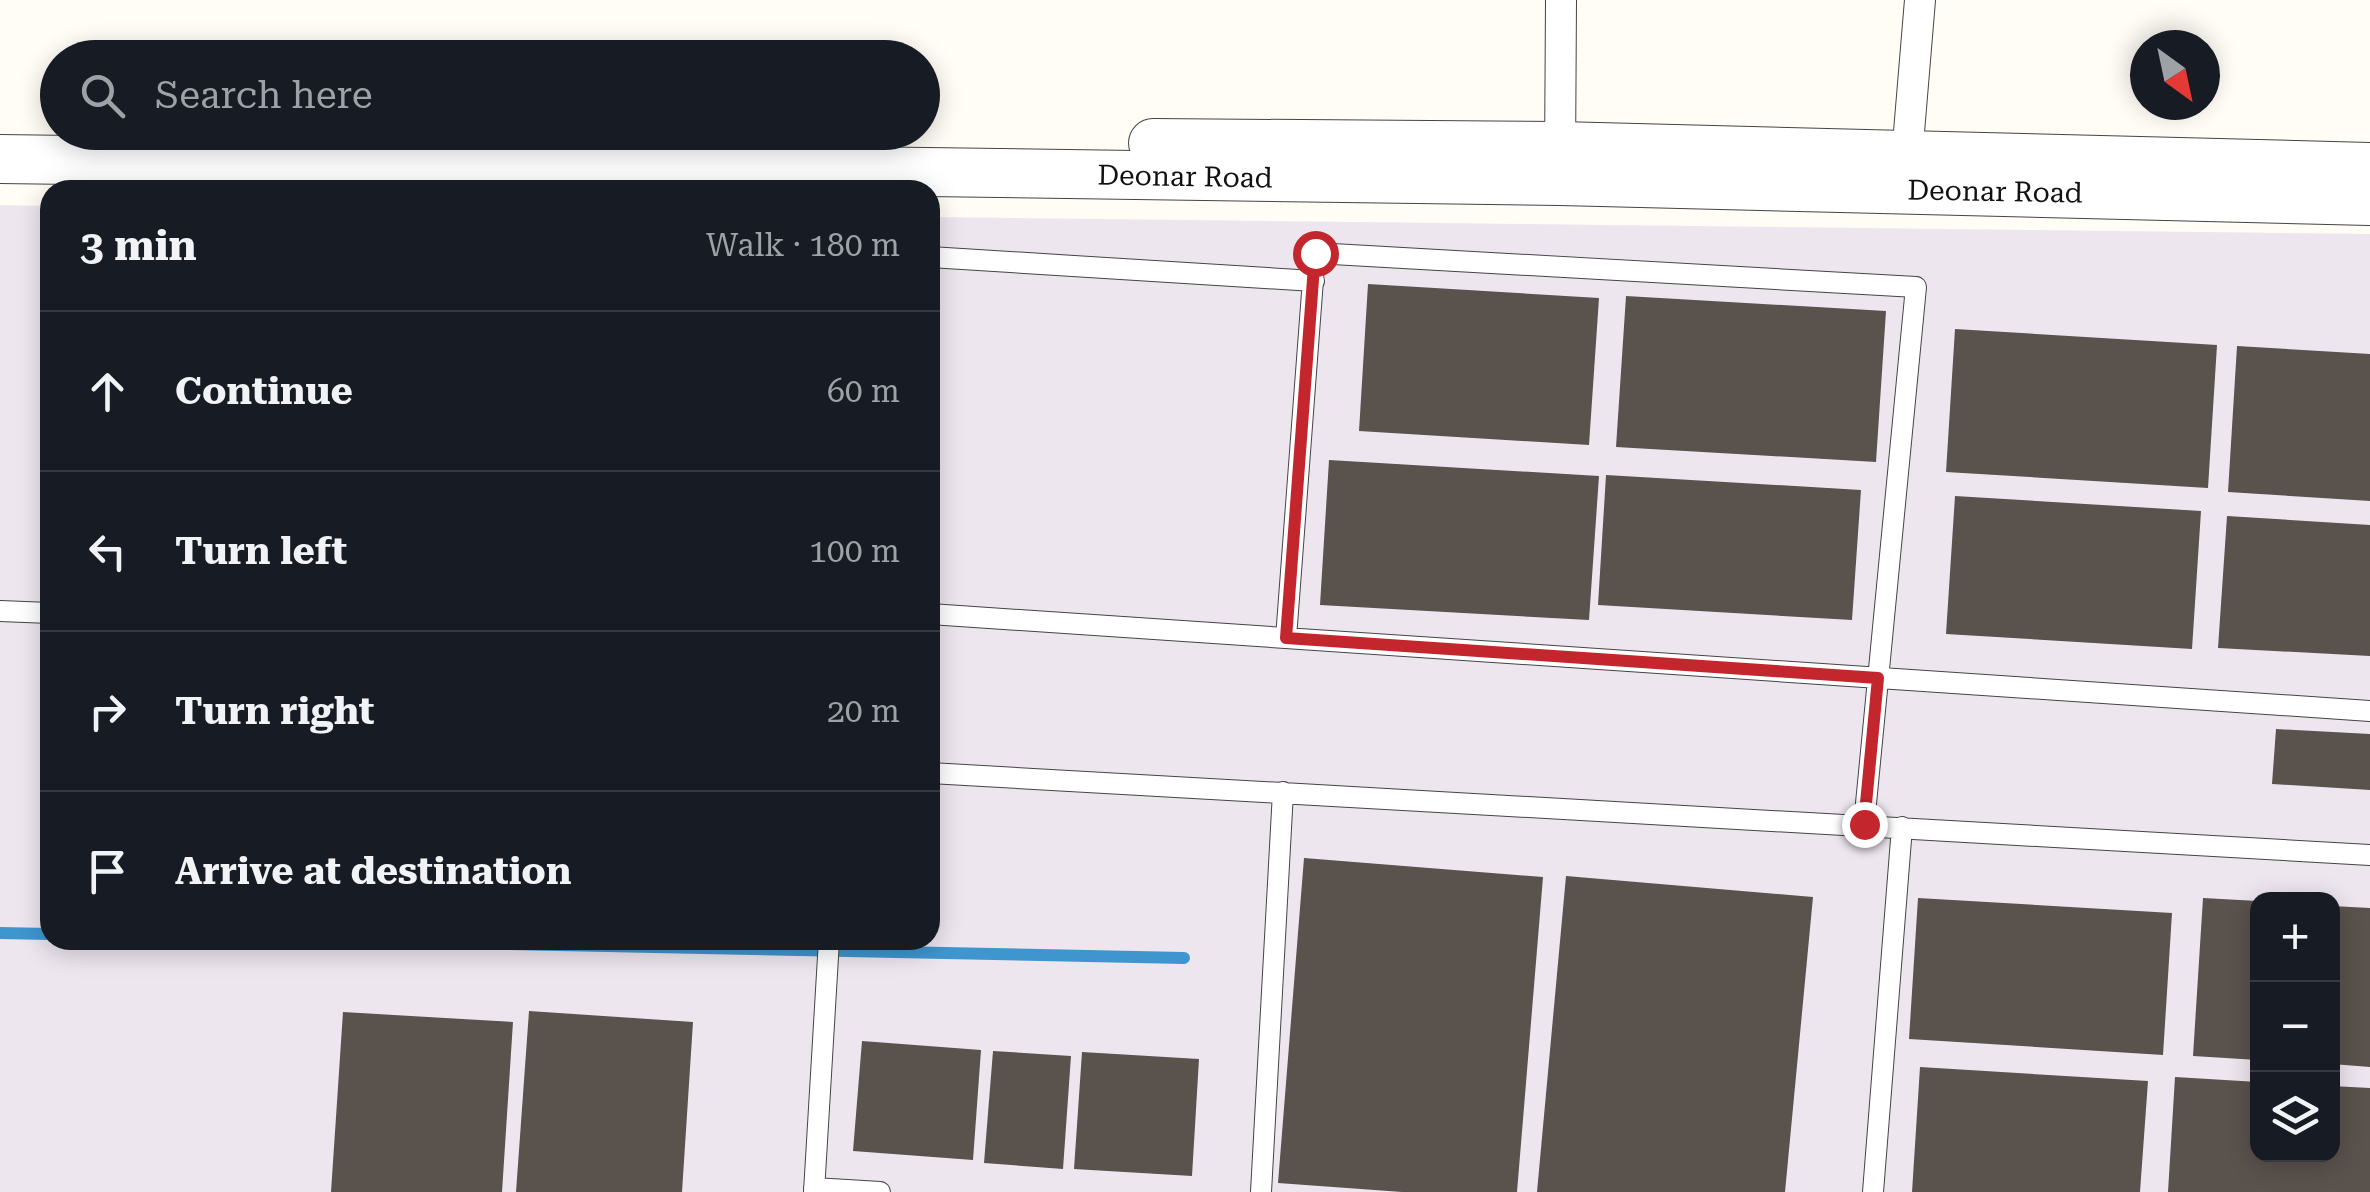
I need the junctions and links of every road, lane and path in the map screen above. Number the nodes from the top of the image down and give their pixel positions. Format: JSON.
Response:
{"nodes":[{"id":1,"x":1561,"y":0,"type":"edge"},
{"id":2,"x":1920,"y":0,"type":"edge"},
{"id":3,"x":0,"y":134,"type":"edge"},
{"id":4,"x":40,"y":135,"type":"edge"},
{"id":5,"x":490,"y":150,"type":"edge"},
{"id":6,"x":582,"y":153,"type":"junction"},
{"id":7,"x":1907,"y":156,"type":"junction"},
{"id":8,"x":0,"y":159,"type":"edge"},
{"id":9,"x":1560,"y":164,"type":"junction"},
{"id":10,"x":2370,"y":167,"type":"edge"},
{"id":11,"x":2089,"y":177,"type":"junction"},
{"id":12,"x":2370,"y":201,"type":"edge"},
{"id":13,"x":940,"y":258,"type":"edge"},
{"id":14,"x":1314,"y":282,"type":"junction"},
{"id":15,"x":0,"y":612,"type":"edge"},
{"id":16,"x":40,"y":613,"type":"edge"},
{"id":17,"x":940,"y":615,"type":"edge"},
{"id":18,"x":1286,"y":638,"type":"junction"},
{"id":19,"x":1878,"y":678,"type":"junction"},
{"id":20,"x":2370,"y":711,"type":"edge"},
{"id":21,"x":940,"y":773,"type":"edge"},
{"id":22,"x":1283,"y":792,"type":"junction"},
{"id":23,"x":1864,"y":824,"type":"junction"},
{"id":24,"x":1902,"y":827,"type":"junction"},
{"id":25,"x":2370,"y":856,"type":"edge"},
{"id":26,"x":827,"y":950,"type":"edge"},
{"id":27,"x":814,"y":1190,"type":"edge"},
{"id":28,"x":880,"y":1192,"type":"edge"},
{"id":29,"x":1260,"y":1192,"type":"edge"},
{"id":30,"x":1873,"y":1192,"type":"edge"}],
"edges":[{"from":1,"to":9,"type":"street"},
{"from":2,"to":7,"type":"street"},
{"from":3,"to":4,"type":"street","name":"Deonar Road"},
{"from":5,"to":6,"type":"street","name":"Deonar Road"},
{"from":6,"to":8,"type":"street","name":"Deonar Road"},
{"from":6,"to":9,"type":"street","name":"Deonar Road"},
{"from":7,"to":9,"type":"street","name":"Deonar Road"},
{"from":7,"to":11,"type":"street","name":"Deonar Road"},
{"from":9,"to":11,"type":"street","name":"Deonar Road"},
{"from":10,"to":11,"type":"street","name":"Deonar Road"},
{"from":11,"to":12,"type":"street","name":"Deonar Road"},
{"from":13,"to":14,"type":"lane"},
{"from":14,"to":18,"type":"lane"},
{"from":14,"to":19,"type":"lane"},
{"from":15,"to":16,"type":"lane"},
{"from":17,"to":18,"type":"lane"},
{"from":18,"to":19,"type":"lane"},
{"from":19,"to":20,"type":"lane"},
{"from":19,"to":23,"type":"lane"},
{"from":21,"to":22,"type":"lane"},
{"from":22,"to":23,"type":"lane"},
{"from":22,"to":29,"type":"lane"},
{"from":23,"to":24,"type":"lane"},
{"from":24,"to":25,"type":"lane"},
{"from":24,"to":30,"type":"lane"},
{"from":26,"to":27,"type":"lane"},
{"from":27,"to":28,"type":"lane"}]}
